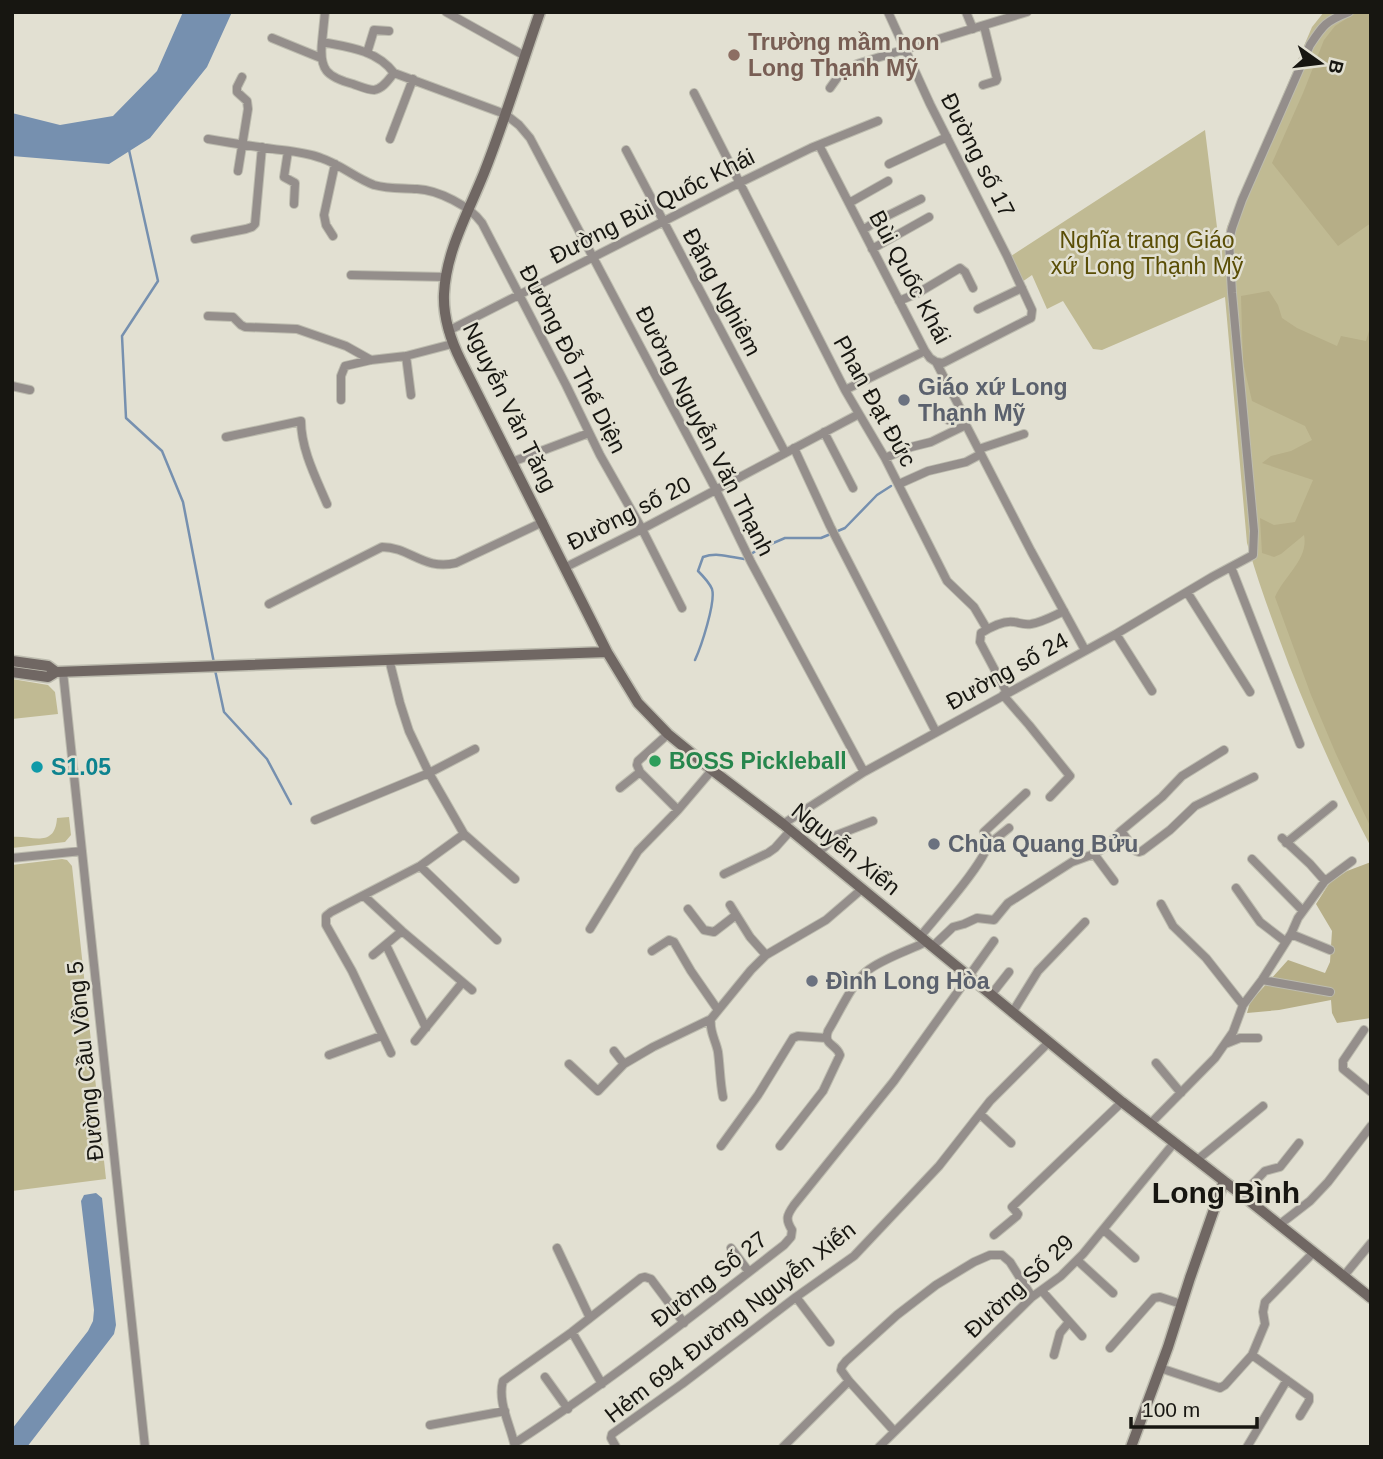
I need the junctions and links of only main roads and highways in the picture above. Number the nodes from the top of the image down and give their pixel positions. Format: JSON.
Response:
{"nodes":[{"id":1,"x":540,"y":12,"type":"edge"},
{"id":2,"x":607,"y":652,"type":"junction"},
{"id":3,"x":12,"y":661,"type":"edge"},
{"id":4,"x":12,"y":672,"type":"edge"},
{"id":5,"x":59,"y":672,"type":"junction"},
{"id":6,"x":1224,"y":1181,"type":"junction"},
{"id":7,"x":1371,"y":1298,"type":"edge"},
{"id":8,"x":1131,"y":1447,"type":"edge"}],
"edges":[{"from":1,"to":2,"type":"main road","name":"Nguyễn Văn Tăng"},
{"from":2,"to":5,"type":"main road"},
{"from":2,"to":6,"type":"main road","name":"Nguyễn Xiển"},
{"from":3,"to":5,"type":"main road"},
{"from":4,"to":5,"type":"main road"},
{"from":6,"to":7,"type":"main road","name":"Nguyễn Xiển"},
{"from":6,"to":8,"type":"main road"}]}
